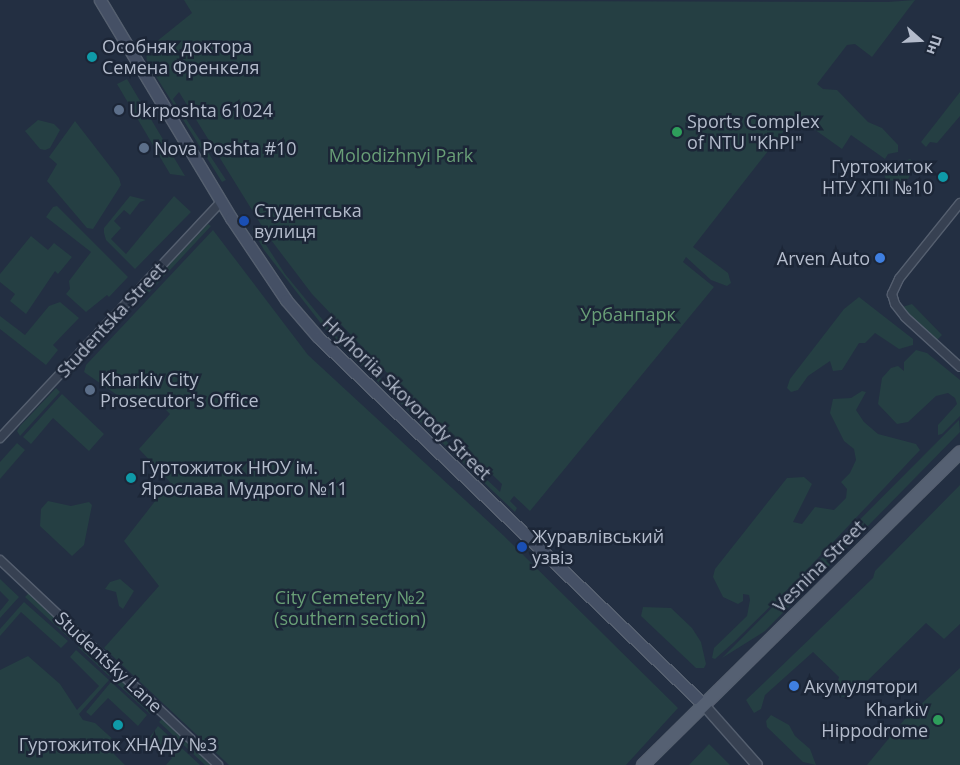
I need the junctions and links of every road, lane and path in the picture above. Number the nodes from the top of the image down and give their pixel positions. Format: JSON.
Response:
{"nodes":[{"id":1,"x":100,"y":0,"type":"edge"},
{"id":2,"x":221,"y":202,"type":"junction"},
{"id":3,"x":960,"y":203,"type":"edge"},
{"id":4,"x":960,"y":367,"type":"edge"},
{"id":5,"x":0,"y":438,"type":"edge"},
{"id":6,"x":960,"y":452,"type":"edge"},
{"id":7,"x":0,"y":560,"type":"edge"},
{"id":8,"x":702,"y":704,"type":"junction"},
{"id":9,"x":218,"y":765,"type":"edge"},
{"id":10,"x":643,"y":765,"type":"edge"},
{"id":11,"x":757,"y":765,"type":"edge"}],
"edges":[{"from":1,"to":2,"type":"main road","name":"Hryhoriia Skovorody Street"},
{"from":2,"to":5,"type":"street","name":"Studentska Street"},
{"from":2,"to":8,"type":"main road","name":"Hryhoriia Skovorody Street"},
{"from":3,"to":4,"type":"street"},
{"from":6,"to":8,"type":"main road","name":"Vesnina Street"},
{"from":7,"to":9,"type":"street","name":"Studentsky Lane"},
{"from":8,"to":10,"type":"main road","name":"Vesnina Street"},
{"from":8,"to":11,"type":"street","name":"Hryhoriia Skovorody Street"}]}
